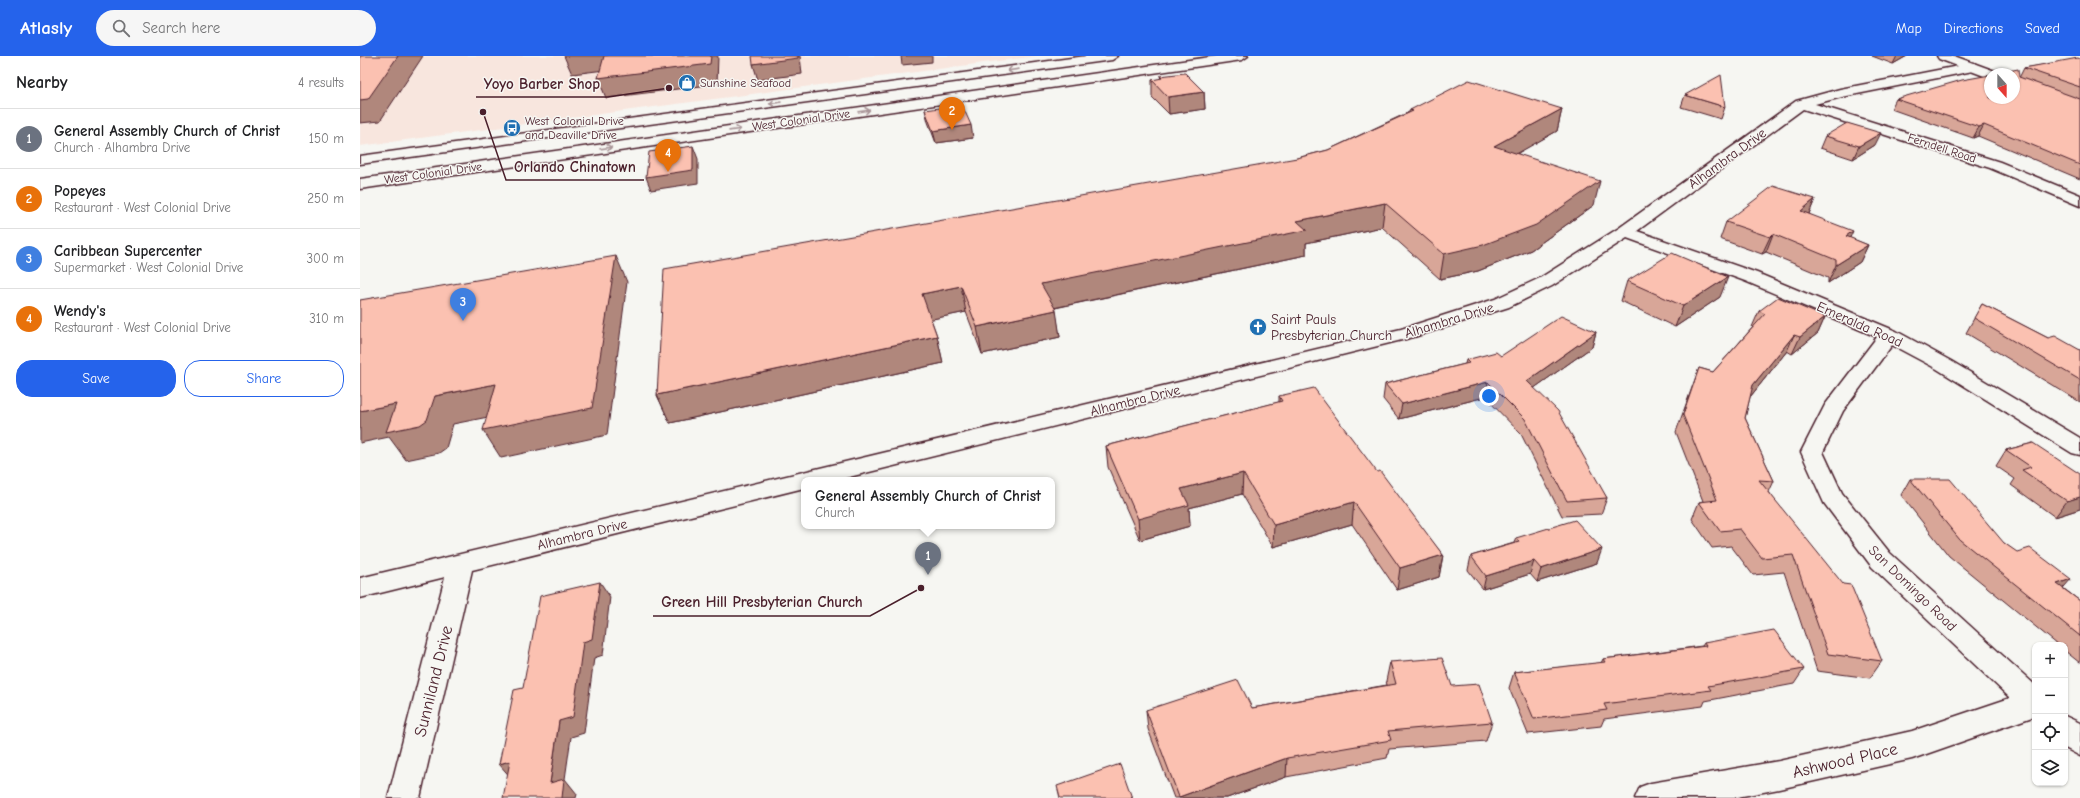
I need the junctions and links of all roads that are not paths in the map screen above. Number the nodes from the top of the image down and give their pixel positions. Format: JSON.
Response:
{"nodes":[{"id":1,"x":1112,"y":56,"type":"edge"},
{"id":2,"x":1177,"y":56,"type":"edge"},
{"id":3,"x":1242,"y":56,"type":"edge"},
{"id":4,"x":1943,"y":56,"type":"edge"},
{"id":5,"x":1974,"y":68,"type":"junction"},
{"id":6,"x":1984,"y":71,"type":"edge"},
{"id":7,"x":1066,"y":82,"type":"junction"},
{"id":8,"x":814,"y":98,"type":"junction"},
{"id":9,"x":1801,"y":104,"type":"junction"},
{"id":10,"x":820,"y":118,"type":"junction"},
{"id":11,"x":498,"y":141,"type":"junction"},
{"id":12,"x":360,"y":160,"type":"edge"},
{"id":13,"x":360,"y":172,"type":"edge"},
{"id":14,"x":360,"y":184,"type":"edge"},
{"id":15,"x":2080,"y":201,"type":"edge"},
{"id":16,"x":1626,"y":232,"type":"junction"},
{"id":17,"x":1889,"y":335,"type":"junction"},
{"id":18,"x":2080,"y":448,"type":"edge"},
{"id":19,"x":816,"y":477,"type":"edge"},
{"id":20,"x":801,"y":481,"type":"edge"},
{"id":21,"x":461,"y":563,"type":"junction"},
{"id":22,"x":360,"y":588,"type":"edge"},
{"id":23,"x":2032,"y":700,"type":"edge"},
{"id":24,"x":2032,"y":704,"type":"edge"},
{"id":25,"x":2068,"y":732,"type":"edge"},
{"id":26,"x":2080,"y":742,"type":"edge"},
{"id":27,"x":404,"y":798,"type":"edge"},
{"id":28,"x":1651,"y":798,"type":"edge"}],
"edges":[{"from":1,"to":8,"type":"main road","name":"West Colonial Drive","one_way":true},
{"from":2,"to":7,"type":"main road"},
{"from":3,"to":7,"type":"main road","name":"West Colonial Drive"},
{"from":4,"to":5,"type":"main road"},
{"from":5,"to":6,"type":"main road"},
{"from":5,"to":9,"type":"main road","name":"Alhambra Drive"},
{"from":10,"to":7,"type":"main road","name":"West Colonial Drive","one_way":true},
{"from":8,"to":10,"type":"main road"},
{"from":8,"to":11,"type":"main road","name":"West Colonial Drive","one_way":true},
{"from":9,"to":15,"type":"main road","name":"Ferndell Road"},
{"from":9,"to":16,"type":"main road","name":"Alhambra Drive"},
{"from":14,"to":10,"type":"main road","name":"West Colonial Drive","one_way":true},
{"from":11,"to":12,"type":"main road","name":"West Colonial Drive"},
{"from":11,"to":13,"type":"main road"},
{"from":16,"to":17,"type":"main road","name":"Emeralda Road"},
{"from":16,"to":19,"type":"main road","name":"Alhambra Drive"},
{"from":17,"to":18,"type":"main road","name":"Emeralda Road"},
{"from":17,"to":23,"type":"main road","name":"San Domingo Road"},
{"from":20,"to":21,"type":"main road","name":"Alhambra Drive"},
{"from":21,"to":22,"type":"main road","name":"Alhambra Drive"},
{"from":21,"to":27,"type":"main road","name":"Sunniland Drive"},
{"from":24,"to":28,"type":"main road","name":"Ashwood Place"},
{"from":25,"to":26,"type":"main road"}]}
